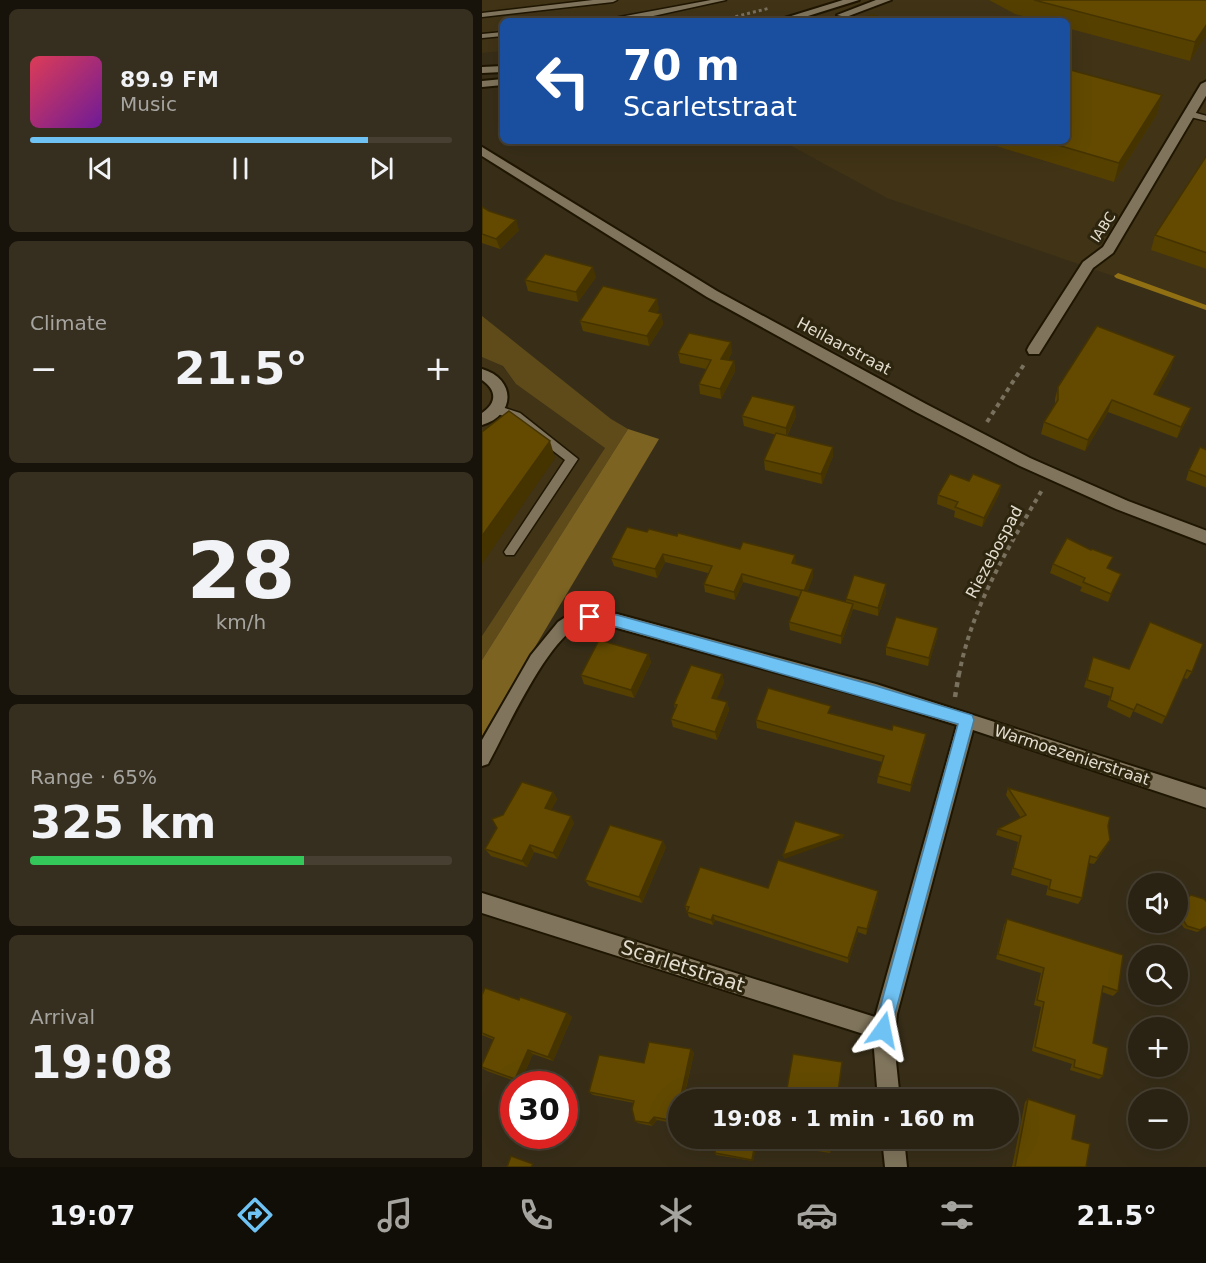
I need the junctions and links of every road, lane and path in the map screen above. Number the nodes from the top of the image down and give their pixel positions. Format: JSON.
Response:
{"nodes":[{"id":1,"x":613,"y":0,"type":"edge"},
{"id":2,"x":722,"y":0,"type":"edge"},
{"id":3,"x":854,"y":0,"type":"edge"},
{"id":4,"x":886,"y":0,"type":"edge"},
{"id":5,"x":772,"y":8,"type":"dead end"},
{"id":6,"x":482,"y":15,"type":"edge"},
{"id":7,"x":630,"y":18,"type":"edge"},
{"id":8,"x":730,"y":18,"type":"edge"},
{"id":9,"x":791,"y":18,"type":"edge"},
{"id":10,"x":829,"y":18,"type":"edge"},
{"id":11,"x":500,"y":34,"type":"edge"},
{"id":12,"x":482,"y":36,"type":"edge"},
{"id":13,"x":500,"y":69,"type":"edge"},
{"id":14,"x":482,"y":70,"type":"edge"},
{"id":15,"x":500,"y":82,"type":"edge"},
{"id":16,"x":482,"y":84,"type":"edge"},
{"id":17,"x":1206,"y":84,"type":"edge"},
{"id":18,"x":1189,"y":114,"type":"junction"},
{"id":19,"x":1206,"y":119,"type":"edge"},
{"id":20,"x":482,"y":151,"type":"edge"},
{"id":21,"x":1034,"y":350,"type":"joint"},
{"id":22,"x":482,"y":374,"type":"edge"},
{"id":23,"x":496,"y":409,"type":"junction"},
{"id":24,"x":482,"y":420,"type":"edge"},
{"id":25,"x":977,"y":438,"type":"junction"},
{"id":26,"x":1051,"y":474,"type":"junction"},
{"id":27,"x":1206,"y":538,"type":"edge"},
{"id":28,"x":510,"y":552,"type":"dead end"},
{"id":29,"x":959,"y":718,"type":"junction"},
{"id":30,"x":482,"y":758,"type":"edge"},
{"id":31,"x":1206,"y":799,"type":"edge"},
{"id":32,"x":482,"y":903,"type":"edge"},
{"id":33,"x":883,"y":1030,"type":"junction"},
{"id":34,"x":887,"y":1089,"type":"edge"},
{"id":35,"x":894,"y":1149,"type":"edge"},
{"id":36,"x":896,"y":1167,"type":"edge"}],
"edges":[{"from":1,"to":6,"type":"lane"},
{"from":2,"to":7,"type":"lane"},
{"from":3,"to":9,"type":"street"},
{"from":4,"to":10,"type":"street"},
{"from":5,"to":8,"type":"path"},
{"from":11,"to":12,"type":"lane"},
{"from":13,"to":14,"type":"street"},
{"from":15,"to":16,"type":"street"},
{"from":17,"to":18,"type":"street","name":"IABC"},
{"from":18,"to":19,"type":"lane"},
{"from":18,"to":21,"type":"street","name":"IABC"},
{"from":20,"to":25,"type":"street","name":"Heilaarstraat"},
{"from":21,"to":25,"type":"path"},
{"from":22,"to":23,"type":"street"},
{"from":23,"to":24,"type":"street"},
{"from":23,"to":28,"type":"lane"},
{"from":25,"to":26,"type":"street","name":"Heilaarstraat"},
{"from":26,"to":27,"type":"street","name":"Heilaarstraat"},
{"from":26,"to":29,"type":"path","name":"Riezebospad"},
{"from":29,"to":30,"type":"street"},
{"from":29,"to":31,"type":"street","name":"Warmoezenierstraat"},
{"from":29,"to":33,"type":"street"},
{"from":32,"to":33,"type":"street","name":"Scarletstraat"},
{"from":33,"to":34,"type":"street"},
{"from":35,"to":36,"type":"street"}]}
